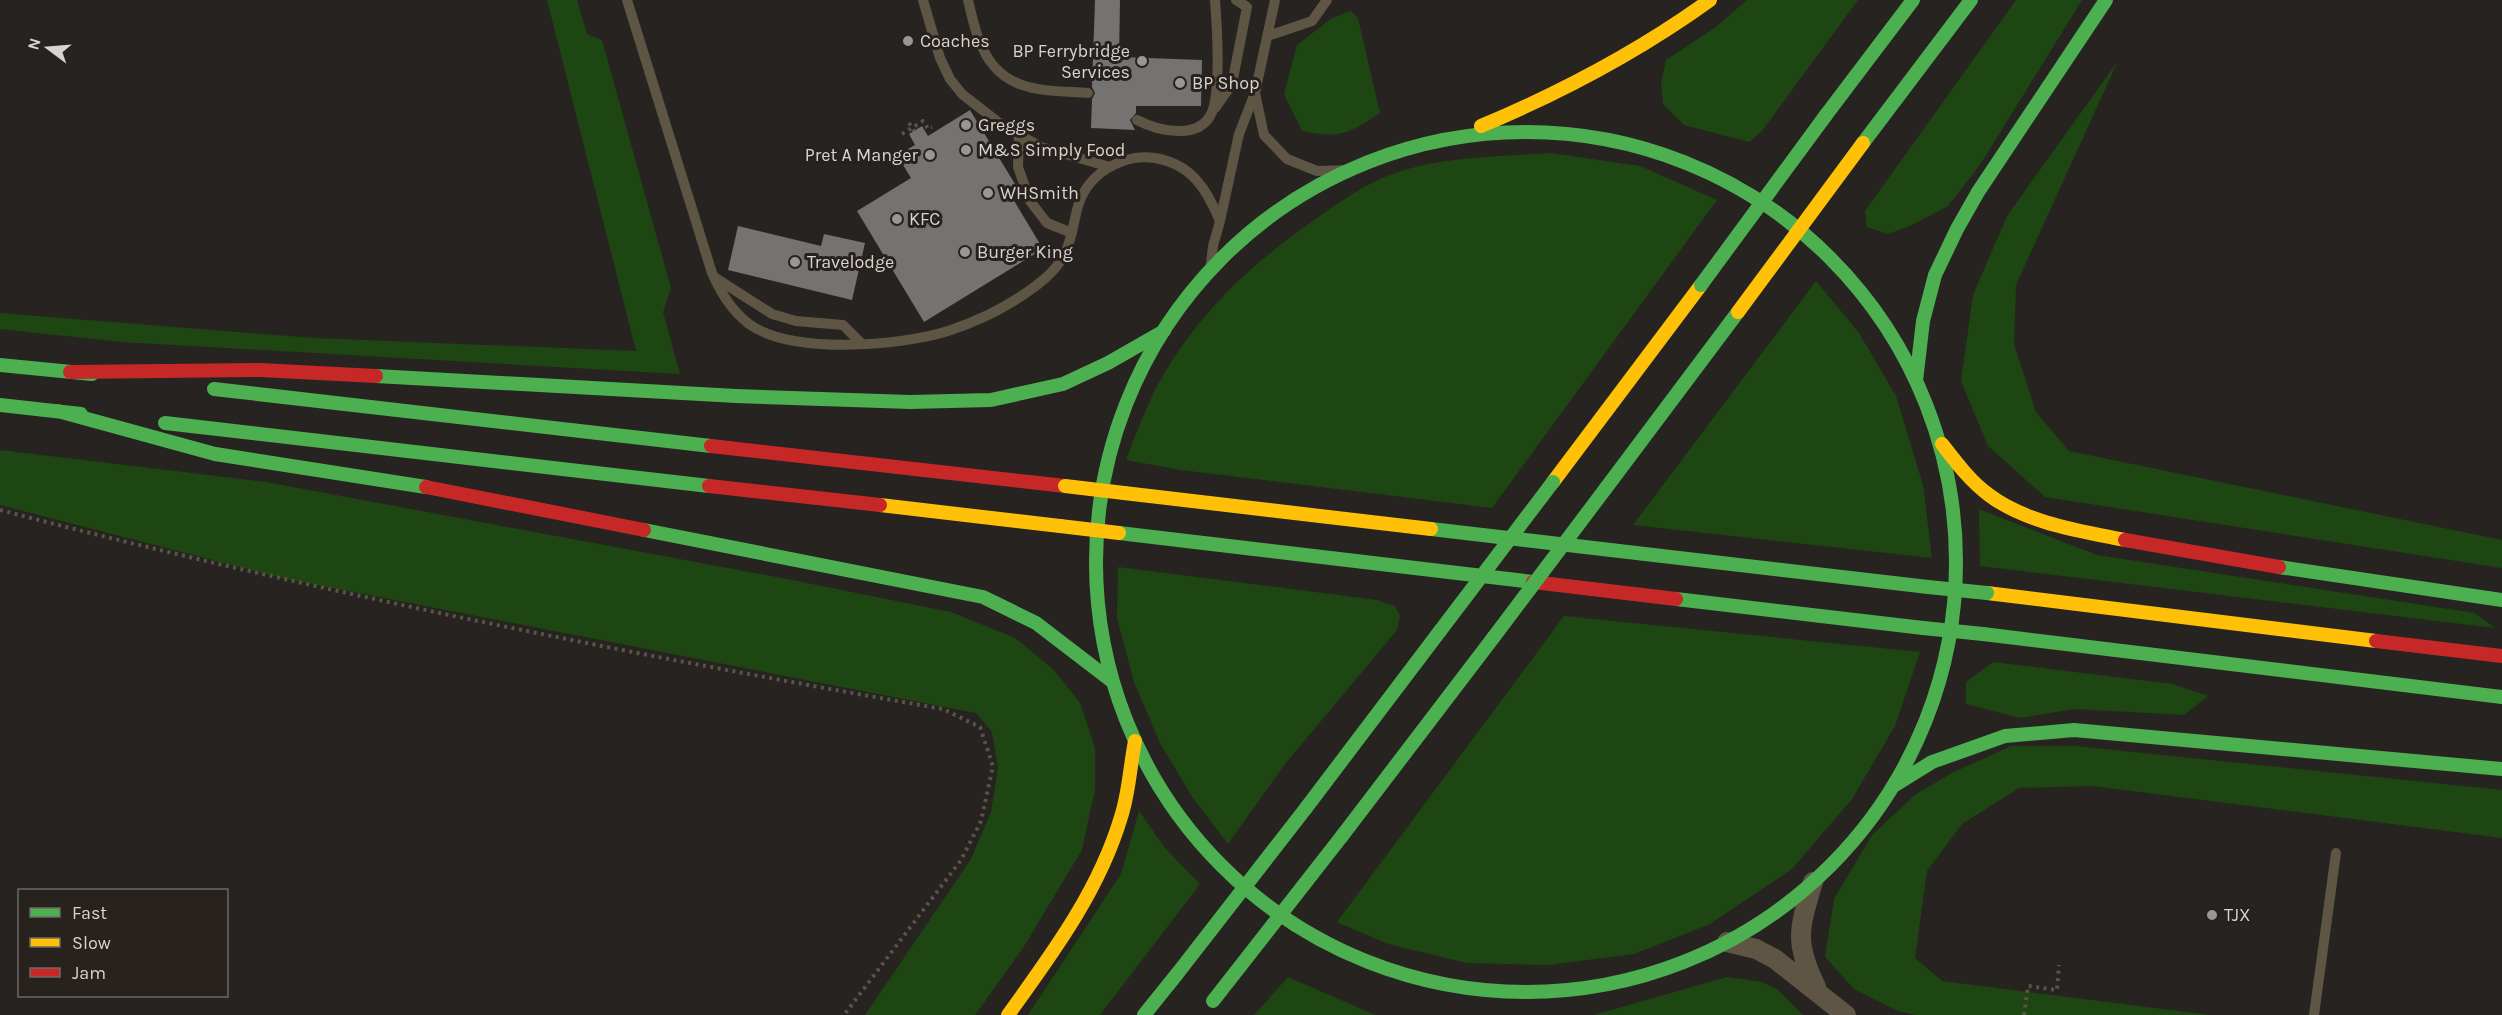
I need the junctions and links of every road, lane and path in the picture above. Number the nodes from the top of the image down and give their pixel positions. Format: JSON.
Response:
{"nodes":[{"id":1,"x":627,"y":0,"type":"edge"},
{"id":2,"x":924,"y":0,"type":"edge"},
{"id":3,"x":968,"y":0,"type":"edge"},
{"id":4,"x":1215,"y":0,"type":"edge"},
{"id":5,"x":1236,"y":0,"type":"edge"},
{"id":6,"x":1275,"y":0,"type":"edge"},
{"id":7,"x":1327,"y":0,"type":"edge"},
{"id":8,"x":1710,"y":0,"type":"edge"},
{"id":9,"x":1913,"y":0,"type":"edge"},
{"id":10,"x":1971,"y":0,"type":"edge"},
{"id":11,"x":2106,"y":0,"type":"edge"},
{"id":12,"x":1268,"y":36,"type":"junction"},
{"id":13,"x":1088,"y":93,"type":"dead end"},
{"id":14,"x":1255,"y":93,"type":"junction"},
{"id":15,"x":1212,"y":113,"type":"junction"},
{"id":16,"x":1137,"y":120,"type":"dead end"},
{"id":17,"x":932,"y":127,"type":"dead end"},
{"id":18,"x":902,"y":134,"type":"dead end"},
{"id":19,"x":1019,"y":135,"type":"junction"},
{"id":20,"x":1452,"y":138,"type":"junction"},
{"id":21,"x":1110,"y":167,"type":"junction"},
{"id":22,"x":1350,"y":170,"type":"junction"},
{"id":23,"x":1220,"y":221,"type":"junction"},
{"id":24,"x":1072,"y":232,"type":"junction"},
{"id":25,"x":1210,"y":272,"type":"junction"},
{"id":26,"x":714,"y":277,"type":"junction"},
{"id":27,"x":1164,"y":331,"type":"junction"},
{"id":28,"x":861,"y":343,"type":"junction"},
{"id":29,"x":0,"y":365,"type":"edge"},
{"id":30,"x":70,"y":372,"type":"junction"},
{"id":31,"x":1916,"y":381,"type":"junction"},
{"id":32,"x":176,"y":384,"type":"dead end"},
{"id":33,"x":200,"y":387,"type":"dead end"},
{"id":34,"x":0,"y":405,"type":"edge"},
{"id":35,"x":58,"y":411,"type":"junction"},
{"id":36,"x":1939,"y":440,"type":"junction"},
{"id":37,"x":0,"y":510,"type":"edge"},
{"id":38,"x":2502,"y":600,"type":"edge"},
{"id":39,"x":2502,"y":656,"type":"edge"},
{"id":40,"x":1113,"y":682,"type":"junction"},
{"id":41,"x":2502,"y":697,"type":"edge"},
{"id":42,"x":1135,"y":741,"type":"junction"},
{"id":43,"x":2502,"y":769,"type":"edge"},
{"id":44,"x":1895,"y":785,"type":"junction"},
{"id":45,"x":2336,"y":853,"type":"dead end"},
{"id":46,"x":1813,"y":882,"type":"junction"},
{"id":47,"x":1727,"y":942,"type":"junction"},
{"id":48,"x":2059,"y":965,"type":"dead end"},
{"id":49,"x":1554,"y":992,"type":"junction"},
{"id":50,"x":1820,"y":995,"type":"junction"},
{"id":51,"x":1516,"y":1007,"type":"dead end"},
{"id":52,"x":844,"y":1015,"type":"edge"},
{"id":53,"x":1008,"y":1015,"type":"edge"},
{"id":54,"x":1144,"y":1015,"type":"edge"},
{"id":55,"x":1202,"y":1015,"type":"edge"},
{"id":56,"x":1846,"y":1015,"type":"edge"},
{"id":57,"x":2024,"y":1015,"type":"edge"},
{"id":58,"x":2314,"y":1015,"type":"edge"}],
"edges":[{"from":1,"to":26,"type":"lane"},
{"from":2,"to":19,"type":"lane"},
{"from":3,"to":13,"type":"lane"},
{"from":4,"to":15,"type":"lane"},
{"from":5,"to":15,"type":"lane"},
{"from":6,"to":12,"type":"lane"},
{"from":7,"to":12,"type":"lane"},
{"from":8,"to":20,"type":"highway"},
{"from":9,"to":54,"type":"highway","bridge":true},
{"from":10,"to":55,"type":"highway","bridge":true},
{"from":11,"to":31,"type":"highway"},
{"from":12,"to":14,"type":"lane"},
{"from":14,"to":22,"type":"lane"},
{"from":14,"to":23,"type":"lane"},
{"from":15,"to":16,"type":"lane"},
{"from":17,"to":18,"type":"path"},
{"from":19,"to":21,"type":"lane"},
{"from":19,"to":24,"type":"lane"},
{"from":20,"to":22,"type":"highway"},
{"from":20,"to":31,"type":"highway"},
{"from":21,"to":23,"type":"lane"},
{"from":21,"to":24,"type":"lane"},
{"from":22,"to":25,"type":"highway"},
{"from":23,"to":25,"type":"lane"},
{"from":24,"to":28,"type":"lane"},
{"from":25,"to":27,"type":"highway"},
{"from":26,"to":28,"type":"lane"},
{"from":26,"to":28,"type":"lane"},
{"from":27,"to":30,"type":"highway"},
{"from":27,"to":40,"type":"highway"},
{"from":29,"to":30,"type":"highway"},
{"from":30,"to":32,"type":"highway"},
{"from":31,"to":36,"type":"highway"},
{"from":33,"to":39,"type":"highway","bridge":true},
{"from":34,"to":35,"type":"highway"},
{"from":35,"to":40,"type":"highway"},
{"from":35,"to":41,"type":"highway","bridge":true},
{"from":36,"to":38,"type":"highway"},
{"from":36,"to":44,"type":"highway"},
{"from":37,"to":52,"type":"path"},
{"from":40,"to":42,"type":"highway"},
{"from":42,"to":49,"type":"highway"},
{"from":42,"to":53,"type":"highway"},
{"from":43,"to":44,"type":"highway"},
{"from":44,"to":46,"type":"highway"},
{"from":45,"to":58,"type":"lane"},
{"from":46,"to":47,"type":"highway"},
{"from":46,"to":50,"type":"street"},
{"from":47,"to":49,"type":"highway"},
{"from":47,"to":50,"type":"street"},
{"from":48,"to":57,"type":"path"},
{"from":49,"to":51,"type":"highway"},
{"from":50,"to":56,"type":"street"}]}
